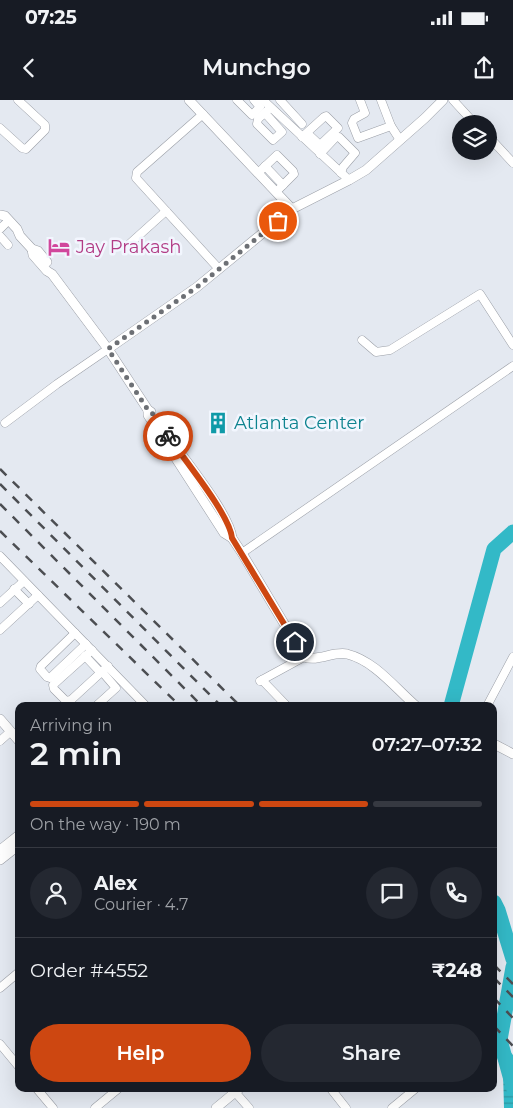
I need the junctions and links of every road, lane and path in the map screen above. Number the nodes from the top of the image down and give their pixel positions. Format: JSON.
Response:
{"nodes":[{"id":1,"x":18,"y":100,"type":"edge"},
{"id":2,"x":190,"y":100,"type":"edge"},
{"id":3,"x":237,"y":100,"type":"edge"},
{"id":4,"x":360,"y":100,"type":"edge"},
{"id":5,"x":381,"y":100,"type":"edge"},
{"id":6,"x":443,"y":100,"type":"edge"},
{"id":7,"x":452,"y":100,"type":"edge"},
{"id":8,"x":259,"y":101,"type":"edge"},
{"id":9,"x":282,"y":101,"type":"edge"},
{"id":10,"x":270,"y":110,"type":"junction"},
{"id":11,"x":203,"y":114,"type":"junction"},
{"id":12,"x":467,"y":115,"type":"edge"},
{"id":13,"x":302,"y":124,"type":"dead end"},
{"id":14,"x":391,"y":126,"type":"junction"},
{"id":15,"x":0,"y":128,"type":"edge"},
{"id":16,"x":304,"y":135,"type":"junction"},
{"id":17,"x":400,"y":140,"type":"junction"},
{"id":18,"x":315,"y":145,"type":"junction"},
{"id":19,"x":497,"y":146,"type":"edge"},
{"id":20,"x":322,"y":152,"type":"junction"},
{"id":21,"x":513,"y":162,"type":"edge"},
{"id":22,"x":265,"y":166,"type":"junction"},
{"id":23,"x":342,"y":170,"type":"junction"},
{"id":24,"x":258,"y":173,"type":"junction"},
{"id":25,"x":349,"y":180,"type":"junction"},
{"id":26,"x":283,"y":185,"type":"junction"},
{"id":27,"x":276,"y":192,"type":"junction"},
{"id":28,"x":292,"y":209,"type":"junction"},
{"id":29,"x":166,"y":211,"type":"junction"},
{"id":30,"x":0,"y":215,"type":"edge"},
{"id":31,"x":3,"y":226,"type":"edge"},
{"id":32,"x":19,"y":234,"type":"junction"},
{"id":33,"x":0,"y":236,"type":"edge"},
{"id":34,"x":8,"y":245,"type":"dead end"},
{"id":35,"x":126,"y":247,"type":"dead end"},
{"id":36,"x":219,"y":269,"type":"junction"},
{"id":37,"x":362,"y":340,"type":"dead end"},
{"id":38,"x":513,"y":345,"type":"edge"},
{"id":39,"x":108,"y":349,"type":"junction"},
{"id":40,"x":513,"y":366,"type":"edge"},
{"id":41,"x":5,"y":423,"type":"dead end"},
{"id":42,"x":242,"y":554,"type":"junction"},
{"id":43,"x":0,"y":556,"type":"edge"},
{"id":44,"x":24,"y":581,"type":"junction"},
{"id":45,"x":14,"y":590,"type":"junction"},
{"id":46,"x":38,"y":595,"type":"junction"},
{"id":47,"x":0,"y":603,"type":"edge"},
{"id":48,"x":29,"y":604,"type":"junction"},
{"id":49,"x":0,"y":630,"type":"edge"},
{"id":50,"x":75,"y":633,"type":"junction"},
{"id":51,"x":65,"y":643,"type":"junction"},
{"id":52,"x":88,"y":650,"type":"junction"},
{"id":53,"x":76,"y":654,"type":"junction"},
{"id":54,"x":304,"y":657,"type":"junction"},
{"id":55,"x":513,"y":657,"type":"edge"},
{"id":56,"x":109,"y":667,"type":"junction"},
{"id":57,"x":102,"y":673,"type":"junction"},
{"id":58,"x":122,"y":680,"type":"junction"},
{"id":59,"x":115,"y":686,"type":"junction"},
{"id":60,"x":73,"y":702,"type":"edge"},
{"id":61,"x":100,"y":702,"type":"edge"},
{"id":62,"x":142,"y":702,"type":"edge"},
{"id":63,"x":284,"y":702,"type":"edge"},
{"id":64,"x":412,"y":702,"type":"edge"},
{"id":65,"x":490,"y":702,"type":"edge"},
{"id":66,"x":0,"y":719,"type":"edge"},
{"id":67,"x":10,"y":732,"type":"junction"},
{"id":68,"x":15,"y":737,"type":"edge"},
{"id":69,"x":0,"y":741,"type":"edge"},
{"id":70,"x":497,"y":746,"type":"edge"},
{"id":71,"x":513,"y":754,"type":"edge"},
{"id":72,"x":15,"y":838,"type":"edge"},
{"id":73,"x":15,"y":848,"type":"edge"},
{"id":74,"x":0,"y":850,"type":"edge"},
{"id":75,"x":0,"y":860,"type":"edge"},
{"id":76,"x":15,"y":975,"type":"edge"},
{"id":77,"x":0,"y":988,"type":"edge"},
{"id":78,"x":0,"y":1044,"type":"edge"},
{"id":79,"x":15,"y":1062,"type":"edge"},
{"id":80,"x":40,"y":1092,"type":"edge"},
{"id":81,"x":114,"y":1092,"type":"edge"},
{"id":82,"x":236,"y":1092,"type":"edge"},
{"id":83,"x":238,"y":1092,"type":"edge"},
{"id":84,"x":333,"y":1092,"type":"edge"},
{"id":85,"x":411,"y":1092,"type":"edge"},
{"id":86,"x":53,"y":1108,"type":"edge"},
{"id":87,"x":95,"y":1108,"type":"edge"},
{"id":88,"x":216,"y":1108,"type":"edge"},
{"id":89,"x":249,"y":1108,"type":"edge"},
{"id":90,"x":346,"y":1108,"type":"edge"},
{"id":91,"x":392,"y":1108,"type":"edge"}],
"edges":[{"from":1,"to":15,"type":"street"},
{"from":2,"to":11,"type":"street"},
{"from":3,"to":8,"type":"street"},
{"from":4,"to":14,"type":"street"},
{"from":5,"to":14,"type":"street"},
{"from":6,"to":17,"type":"street"},
{"from":7,"to":12,"type":"street"},
{"from":8,"to":10,"type":"street"},
{"from":9,"to":10,"type":"street"},
{"from":9,"to":13,"type":"street"},
{"from":10,"to":16,"type":"street"},
{"from":11,"to":24,"type":"street"},
{"from":11,"to":29,"type":"street"},
{"from":14,"to":17,"type":"street"},
{"from":16,"to":18,"type":"street"},
{"from":16,"to":18,"type":"street"},
{"from":17,"to":25,"type":"street"},
{"from":18,"to":20,"type":"street"},
{"from":19,"to":21,"type":"street"},
{"from":20,"to":23,"type":"street"},
{"from":20,"to":23,"type":"street"},
{"from":22,"to":24,"type":"street"},
{"from":22,"to":26,"type":"street"},
{"from":22,"to":26,"type":"street"},
{"from":23,"to":25,"type":"street"},
{"from":24,"to":27,"type":"street"},
{"from":25,"to":28,"type":"street"},
{"from":26,"to":27,"type":"street"},
{"from":27,"to":28,"type":"street"},
{"from":28,"to":36,"type":"street"},
{"from":29,"to":35,"type":"street"},
{"from":29,"to":36,"type":"street"},
{"from":30,"to":31,"type":"street"},
{"from":30,"to":32,"type":"street"},
{"from":31,"to":32,"type":"street"},
{"from":32,"to":39,"type":"street"},
{"from":33,"to":34,"type":"street"},
{"from":36,"to":39,"type":"street"},
{"from":37,"to":38,"type":"street"},
{"from":39,"to":41,"type":"street"},
{"from":39,"to":42,"type":"street"},
{"from":40,"to":42,"type":"street"},
{"from":42,"to":54,"type":"street"},
{"from":43,"to":44,"type":"street"},
{"from":44,"to":45,"type":"street"},
{"from":44,"to":46,"type":"street"},
{"from":45,"to":47,"type":"street"},
{"from":45,"to":48,"type":"street"},
{"from":46,"to":48,"type":"street"},
{"from":46,"to":50,"type":"street"},
{"from":48,"to":49,"type":"street"},
{"from":50,"to":51,"type":"street"},
{"from":50,"to":52,"type":"street"},
{"from":51,"to":53,"type":"street"},
{"from":51,"to":53,"type":"street"},
{"from":52,"to":53,"type":"street"},
{"from":52,"to":56,"type":"street"},
{"from":52,"to":57,"type":"street"},
{"from":52,"to":57,"type":"street"},
{"from":54,"to":63,"type":"street"},
{"from":54,"to":64,"type":"street"},
{"from":55,"to":65,"type":"street"},
{"from":56,"to":57,"type":"street"},
{"from":56,"to":58,"type":"street"},
{"from":57,"to":59,"type":"street"},
{"from":57,"to":60,"type":"street"},
{"from":58,"to":59,"type":"street"},
{"from":58,"to":62,"type":"street"},
{"from":59,"to":61,"type":"street"},
{"from":66,"to":67,"type":"street"},
{"from":67,"to":68,"type":"street"},
{"from":67,"to":69,"type":"street"},
{"from":70,"to":71,"type":"street"},
{"from":72,"to":74,"type":"street"},
{"from":73,"to":75,"type":"street"},
{"from":76,"to":77,"type":"street"},
{"from":78,"to":79,"type":"street"},
{"from":80,"to":86,"type":"street"},
{"from":81,"to":87,"type":"street"},
{"from":82,"to":88,"type":"street"},
{"from":83,"to":89,"type":"street"},
{"from":84,"to":90,"type":"street"},
{"from":85,"to":91,"type":"street"}]}
